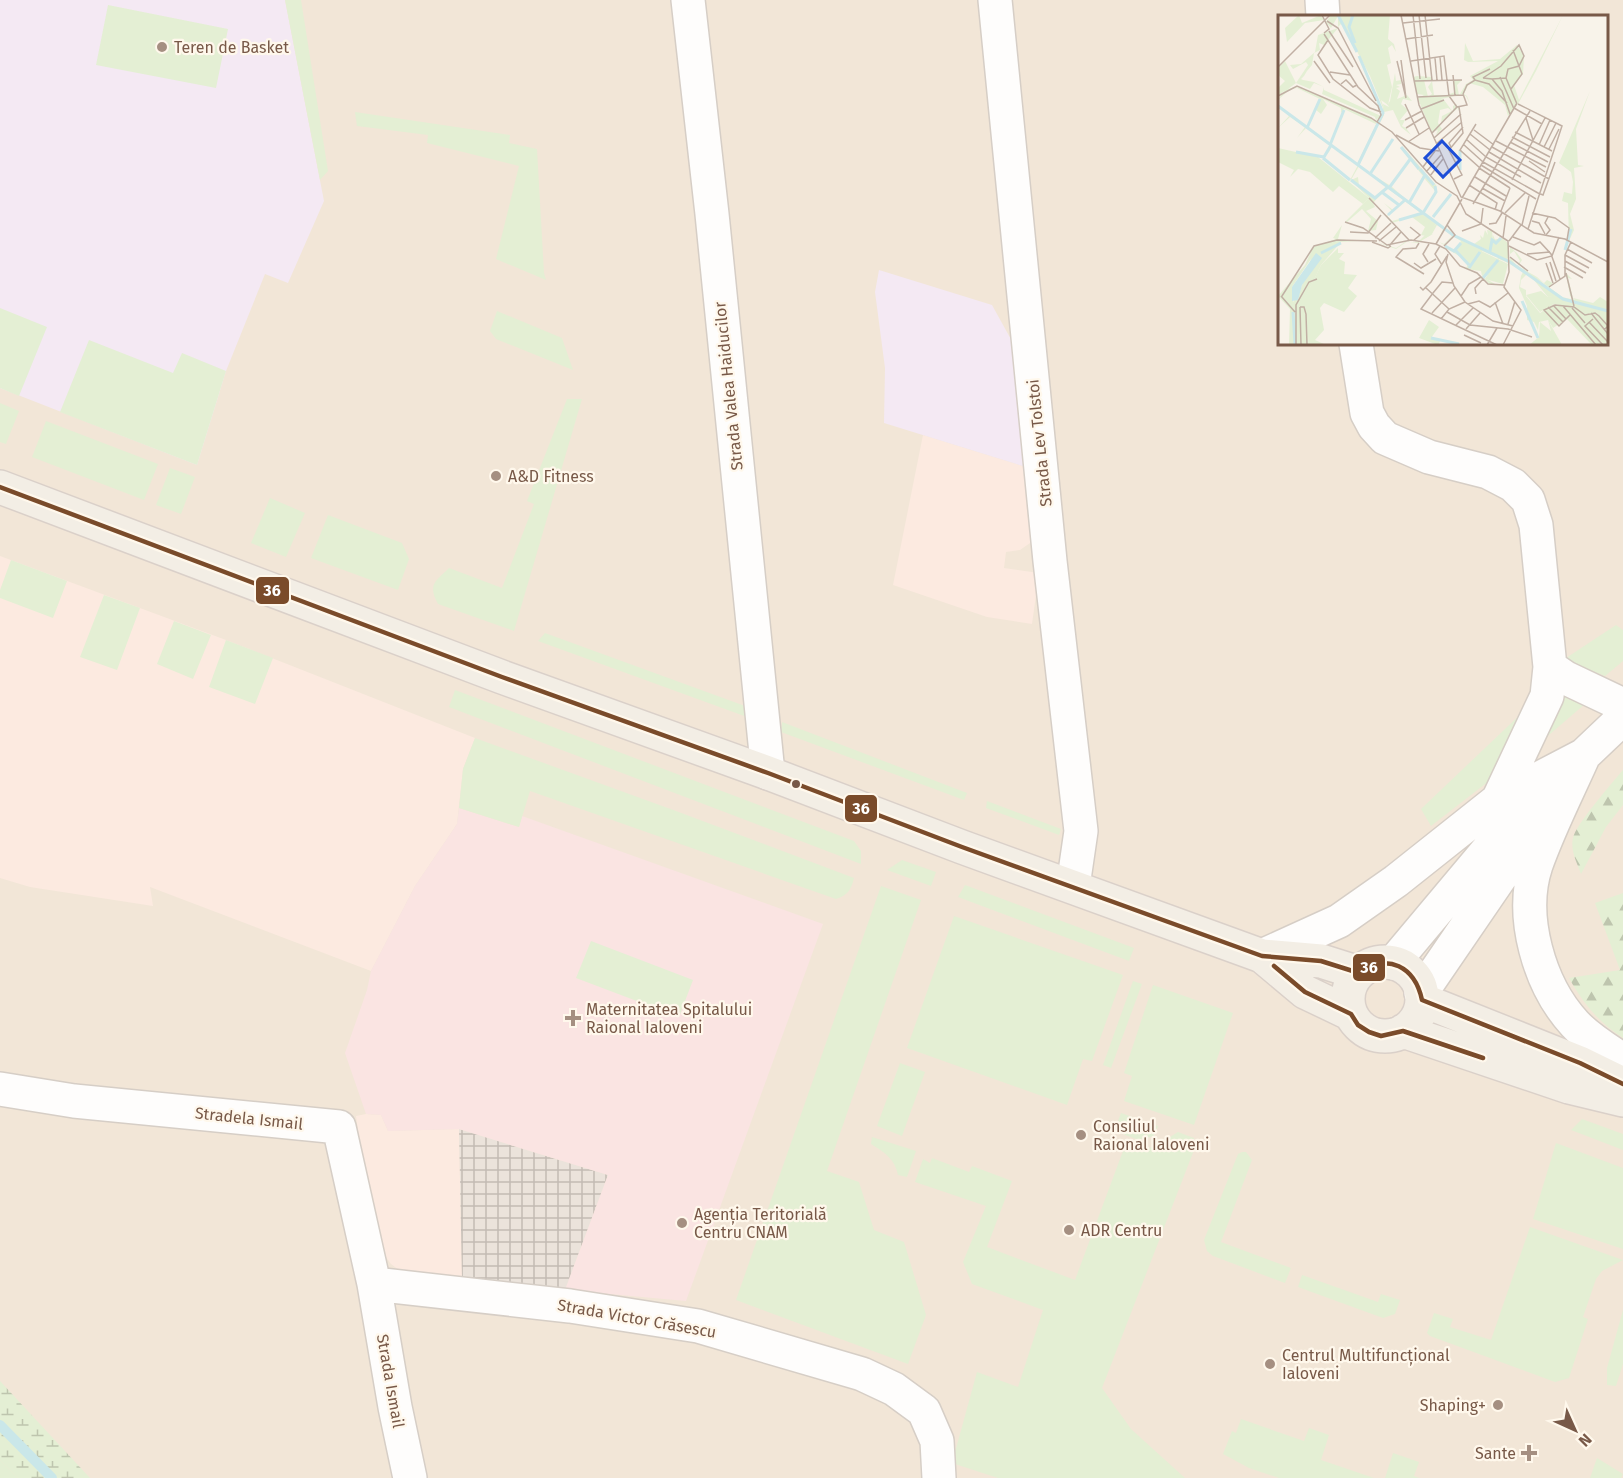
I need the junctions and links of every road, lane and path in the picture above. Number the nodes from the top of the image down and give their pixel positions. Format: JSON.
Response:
{"nodes":[{"id":1,"x":688,"y":0,"type":"edge"},
{"id":2,"x":994,"y":0,"type":"edge"},
{"id":3,"x":1322,"y":0,"type":"edge"},
{"id":4,"x":1323,"y":15,"type":"edge"},
{"id":5,"x":1356,"y":345,"type":"edge"},
{"id":6,"x":0,"y":487,"type":"edge"},
{"id":7,"x":1550,"y":667,"type":"junction"},
{"id":8,"x":1623,"y":705,"type":"edge"},
{"id":9,"x":1623,"y":718,"type":"edge"},
{"id":10,"x":1584,"y":755,"type":"junction"},
{"id":11,"x":1554,"y":771,"type":"junction"},
{"id":12,"x":768,"y":773,"type":"junction"},
{"id":13,"x":1498,"y":800,"type":"junction"},
{"id":14,"x":1073,"y":886,"type":"junction"},
{"id":15,"x":1262,"y":956,"type":"junction"},
{"id":16,"x":1393,"y":963,"type":"junction"},
{"id":17,"x":1359,"y":973,"type":"junction"},
{"id":18,"x":1422,"y":996,"type":"junction"},
{"id":19,"x":1351,"y":1014,"type":"junction"},
{"id":20,"x":1403,"y":1031,"type":"junction"},
{"id":21,"x":1623,"y":1060,"type":"edge"},
{"id":22,"x":1623,"y":1084,"type":"edge"},
{"id":23,"x":0,"y":1089,"type":"edge"},
{"id":24,"x":1623,"y":1100,"type":"edge"},
{"id":25,"x":374,"y":1284,"type":"junction"},
{"id":26,"x":410,"y":1478,"type":"edge"},
{"id":27,"x":939,"y":1478,"type":"edge"}],
"edges":[{"from":1,"to":12,"type":"street","name":"Strada Valea Haiducilor"},
{"from":2,"to":14,"type":"street","name":"Strada Lev Tolstoi"},
{"from":3,"to":4,"type":"street"},
{"from":5,"to":7,"type":"street"},
{"from":6,"to":12,"type":"main road"},
{"from":7,"to":8,"type":"street"},
{"from":7,"to":13,"type":"street"},
{"from":9,"to":10,"type":"street"},
{"from":10,"to":11,"type":"street"},
{"from":10,"to":18,"type":"street"},
{"from":10,"to":21,"type":"street"},
{"from":11,"to":13,"type":"street"},
{"from":11,"to":16,"type":"street"},
{"from":12,"to":14,"type":"main road"},
{"from":13,"to":15,"type":"street"},
{"from":14,"to":15,"type":"main road"},
{"from":15,"to":17,"type":"main road"},
{"from":15,"to":19,"type":"main road"},
{"from":16,"to":17,"type":"main road"},
{"from":16,"to":18,"type":"main road"},
{"from":17,"to":19,"type":"main road"},
{"from":18,"to":20,"type":"main road"},
{"from":18,"to":22,"type":"main road"},
{"from":19,"to":20,"type":"main road"},
{"from":20,"to":24,"type":"main road"},
{"from":23,"to":25,"type":"street","name":"Stradela Ismail"},
{"from":25,"to":26,"type":"street","name":"Strada Ismail"},
{"from":25,"to":27,"type":"street","name":"Strada Victor Crăsescu"}]}
